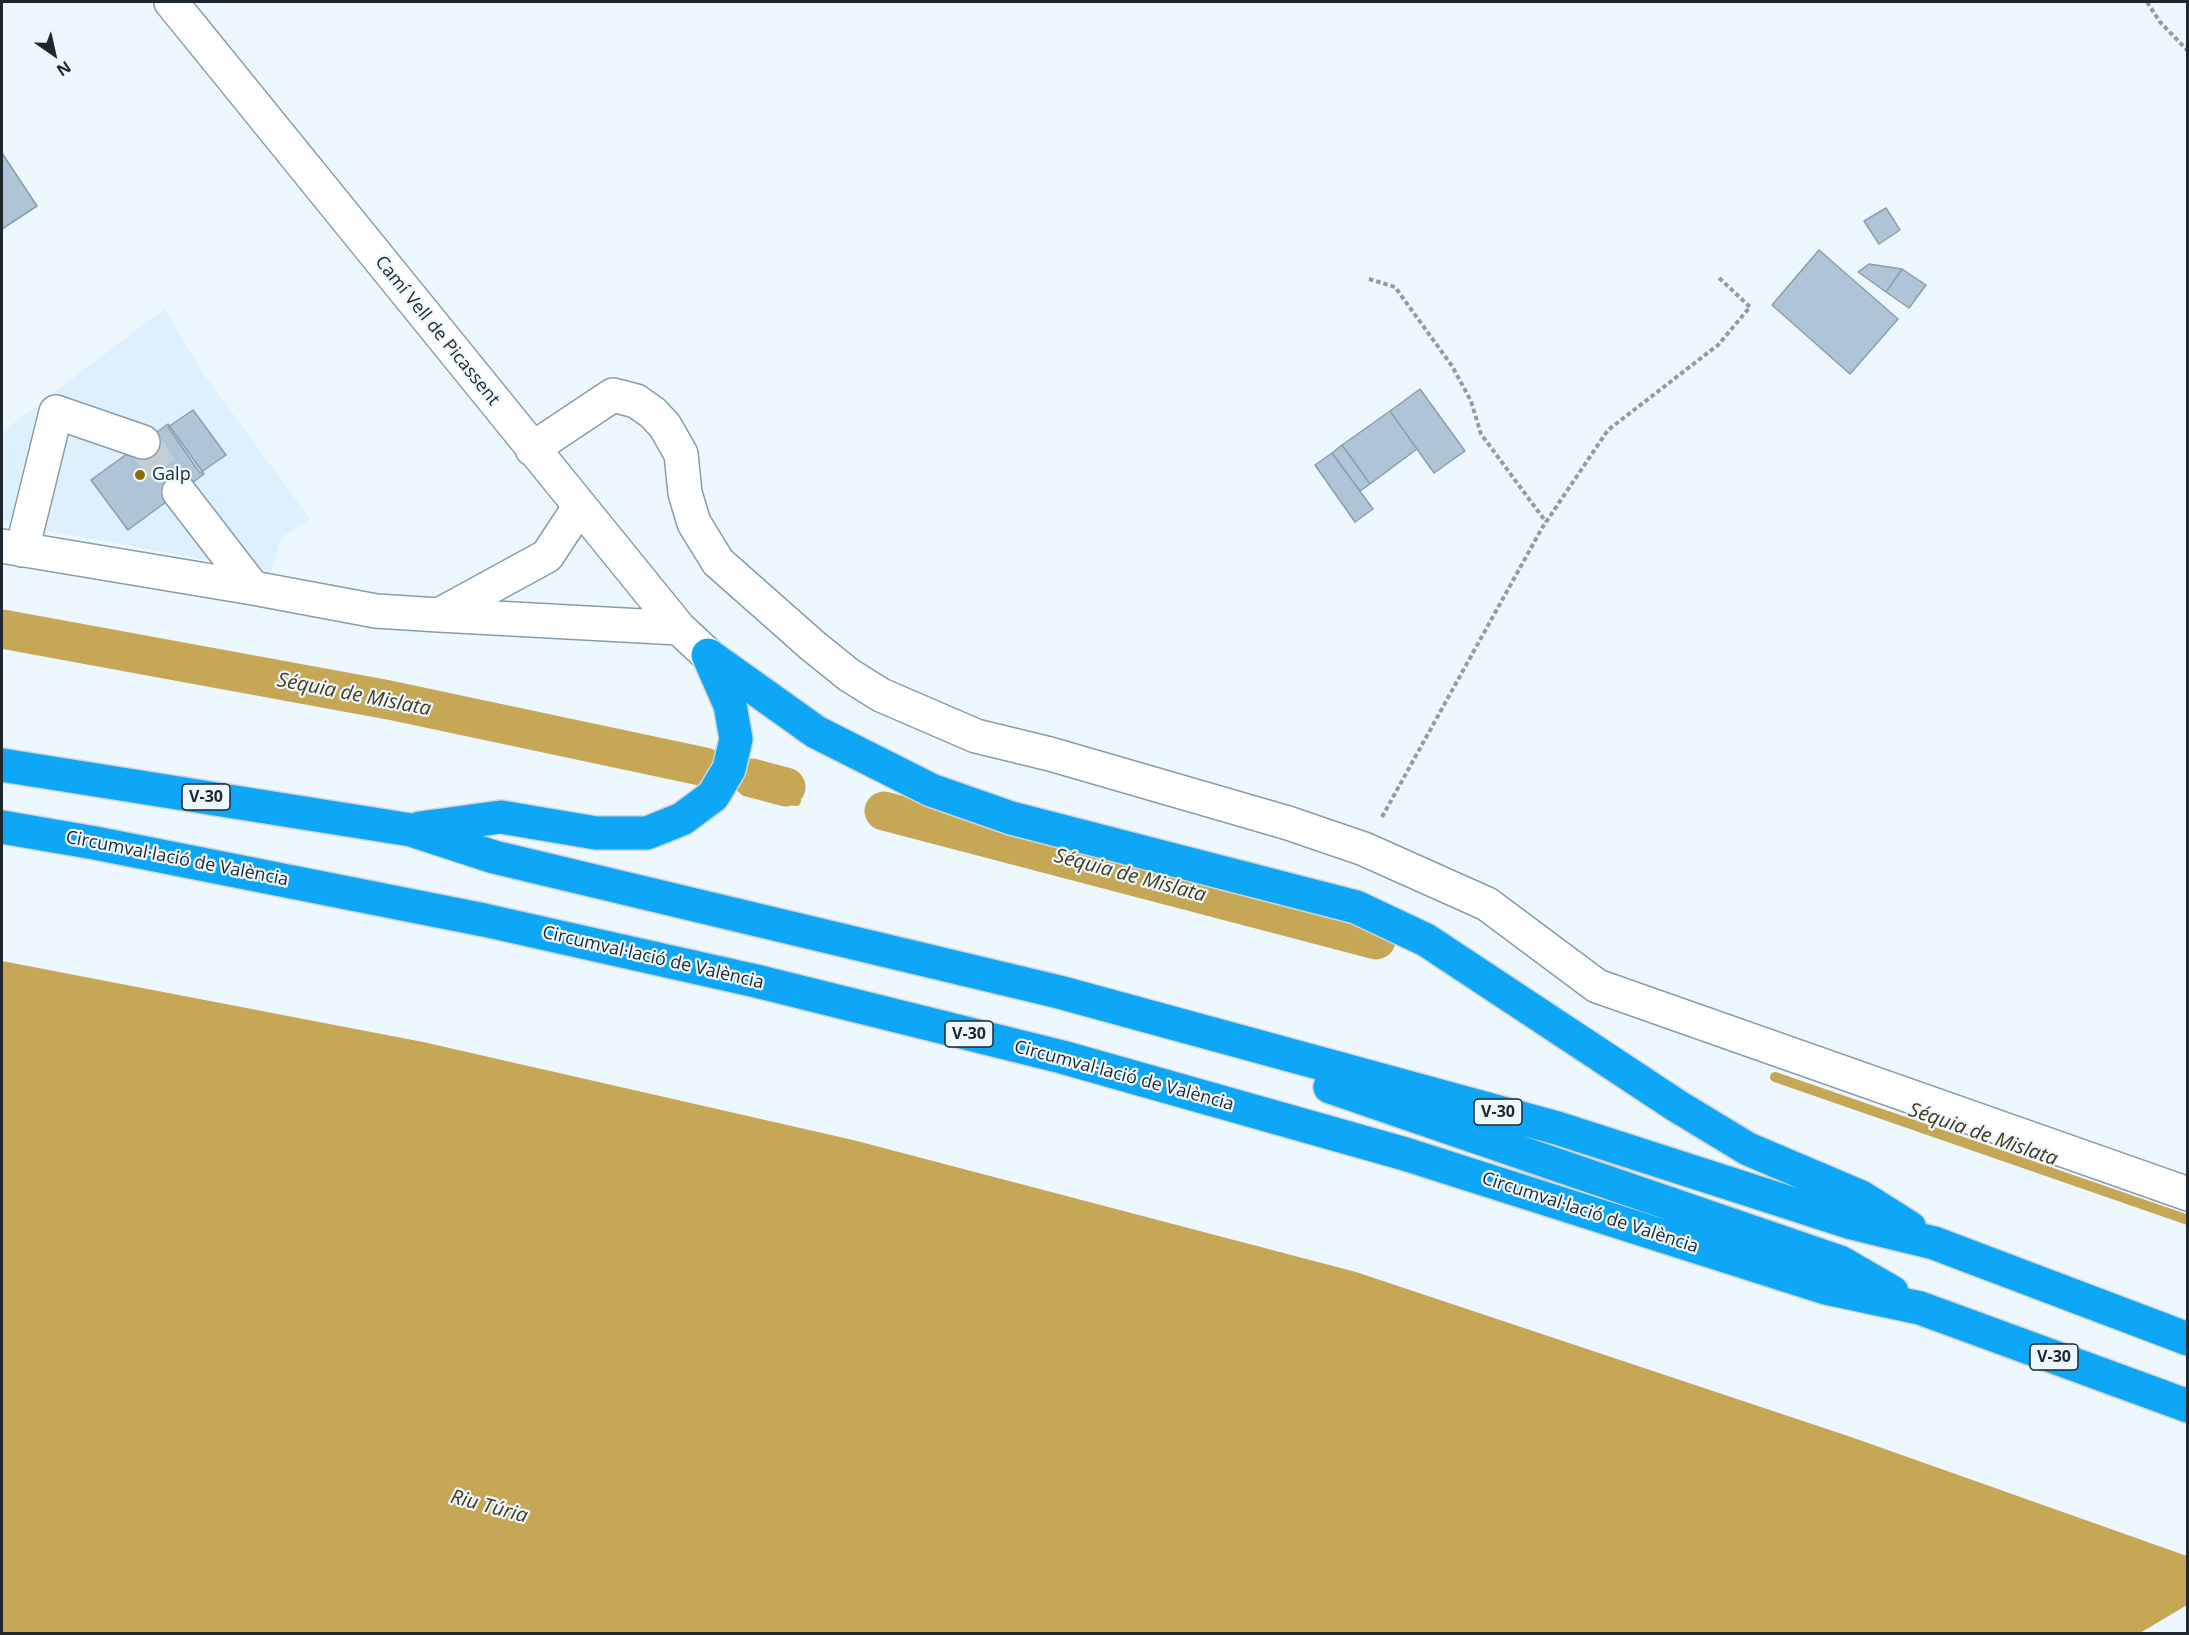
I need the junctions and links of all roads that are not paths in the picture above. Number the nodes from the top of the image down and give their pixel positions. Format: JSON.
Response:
{"nodes":[{"id":1,"x":171,"y":2,"type":"edge"},
{"id":2,"x":143,"y":442,"type":"tunnel mouth"},
{"id":3,"x":532,"y":448,"type":"junction"},
{"id":4,"x":179,"y":492,"type":"tunnel mouth"},
{"id":5,"x":580,"y":506,"type":"junction"},
{"id":6,"x":12,"y":548,"type":"edge"},
{"id":7,"x":253,"y":588,"type":"junction"},
{"id":8,"x":439,"y":615,"type":"junction"},
{"id":9,"x":679,"y":628,"type":"junction"},
{"id":10,"x":708,"y":655,"type":"junction"},
{"id":11,"x":2,"y":765,"type":"edge"},
{"id":12,"x":2,"y":827,"type":"edge"},
{"id":13,"x":411,"y":830,"type":"junction"},
{"id":14,"x":1059,"y":992,"type":"junction"},
{"id":15,"x":2187,"y":1194,"type":"edge"},
{"id":16,"x":1934,"y":1243,"type":"junction"},
{"id":17,"x":1920,"y":1308,"type":"junction"},
{"id":18,"x":2187,"y":1339,"type":"edge"},
{"id":19,"x":2187,"y":1406,"type":"edge"}],
"edges":[{"from":1,"to":3,"type":"street","name":"Camí Vell de Picassent"},
{"from":2,"to":6,"type":"street"},
{"from":3,"to":5,"type":"street","name":"Camí Vell de Picassent"},
{"from":3,"to":15,"type":"street"},
{"from":4,"to":7,"type":"street"},
{"from":5,"to":8,"type":"street"},
{"from":5,"to":9,"type":"street","name":"Camí Vell de Picassent"},
{"from":6,"to":7,"type":"street"},
{"from":7,"to":8,"type":"street"},
{"from":8,"to":9,"type":"street"},
{"from":9,"to":10,"type":"street","name":"Camí Vell de Picassent"},
{"from":10,"to":13,"type":"highway"},
{"from":10,"to":16,"type":"highway"},
{"from":11,"to":13,"type":"highway","number":"V-30"},
{"from":12,"to":17,"type":"highway","name":"Circumval·lació de València","number":"V-30"},
{"from":13,"to":14,"type":"highway","number":"V-30"},
{"from":14,"to":16,"type":"highway","number":"V-30"},
{"from":14,"to":17,"type":"highway"},
{"from":16,"to":18,"type":"highway","number":"V-30"},
{"from":17,"to":19,"type":"highway","name":"Circumval·lació de València","number":"V-30"}]}
